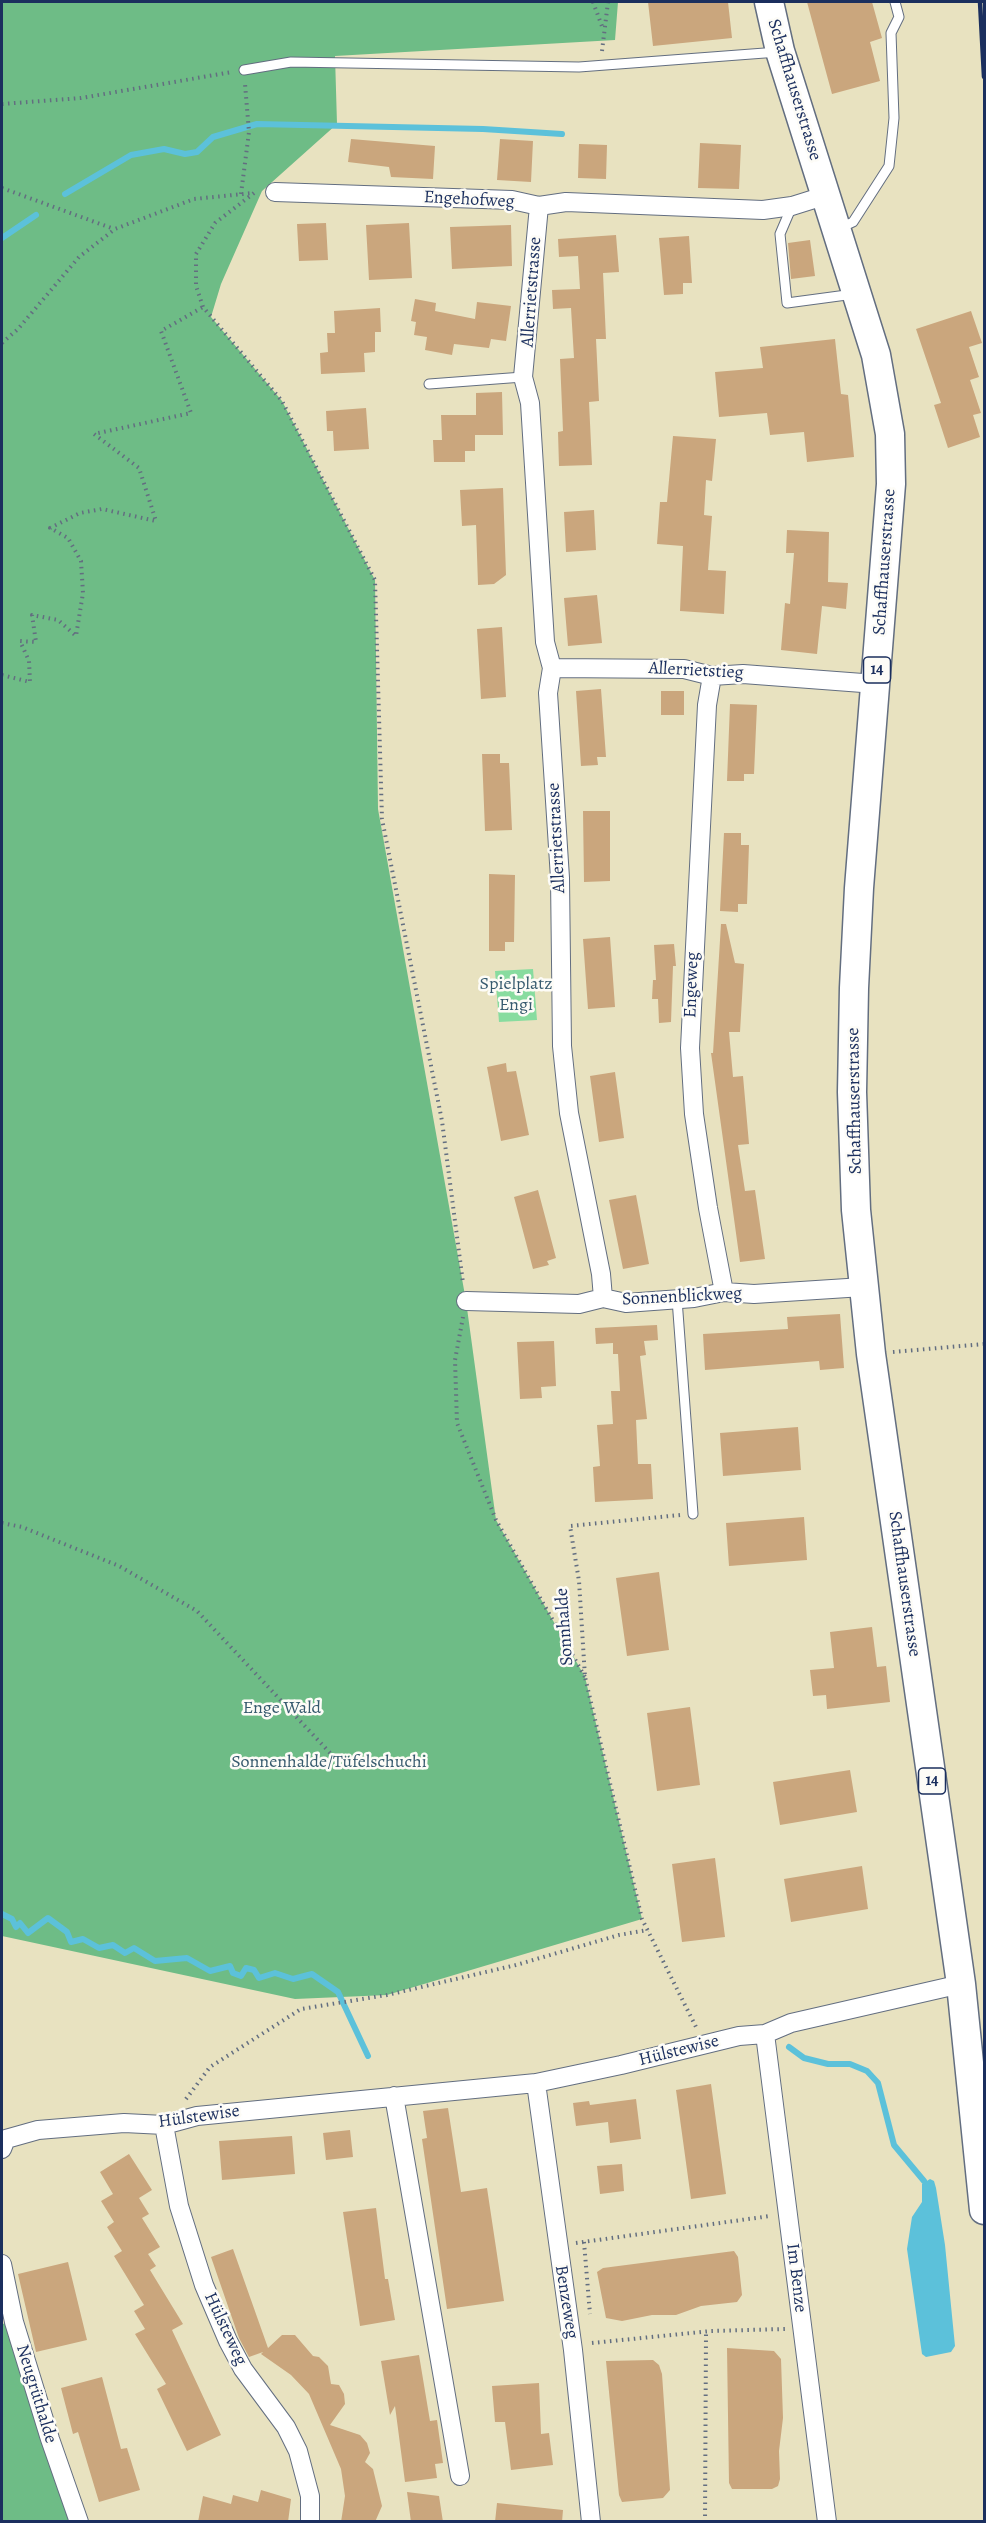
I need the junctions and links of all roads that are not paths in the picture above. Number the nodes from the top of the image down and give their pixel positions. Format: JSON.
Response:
{"nodes":[{"id":1,"x":769,"y":2,"type":"edge"},
{"id":2,"x":896,"y":2,"type":"edge"},
{"id":3,"x":780,"y":51,"type":"junction"},
{"id":4,"x":244,"y":70,"type":"road end"},
{"id":5,"x":275,"y":192,"type":"road end"},
{"id":6,"x":826,"y":195,"type":"junction"},
{"id":7,"x":539,"y":206,"type":"junction"},
{"id":8,"x":792,"y":206,"type":"junction"},
{"id":9,"x":837,"y":228,"type":"junction"},
{"id":10,"x":858,"y":294,"type":"junction"},
{"id":11,"x":523,"y":377,"type":"junction"},
{"id":12,"x":429,"y":384,"type":"dead end"},
{"id":13,"x":552,"y":668,"type":"junction"},
{"id":14,"x":712,"y":676,"type":"junction"},
{"id":15,"x":876,"y":684,"type":"junction"},
{"id":16,"x":863,"y":1287,"type":"junction"},
{"id":17,"x":724,"y":1292,"type":"junction"},
{"id":18,"x":603,"y":1298,"type":"junction"},
{"id":19,"x":677,"y":1299,"type":"junction"},
{"id":20,"x":466,"y":1301,"type":"road end"},
{"id":21,"x":693,"y":1514,"type":"road end"},
{"id":22,"x":961,"y":1984,"type":"junction"},
{"id":23,"x":765,"y":2034,"type":"junction"},
{"id":24,"x":536,"y":2083,"type":"junction"},
{"id":25,"x":393,"y":2096,"type":"junction"},
{"id":26,"x":164,"y":2125,"type":"junction"},
{"id":27,"x":4,"y":2144,"type":"edge"},
{"id":28,"x":984,"y":2210,"type":"edge"},
{"id":29,"x":2,"y":2264,"type":"edge"},
{"id":30,"x":460,"y":2476,"type":"dead end"},
{"id":31,"x":79,"y":2522,"type":"edge"},
{"id":32,"x":310,"y":2522,"type":"edge"},
{"id":33,"x":591,"y":2522,"type":"edge"},
{"id":34,"x":827,"y":2522,"type":"edge"}],
"edges":[{"from":1,"to":3,"type":"main road","name":"Schaffhauserstrasse","number":"14"},
{"from":2,"to":9,"type":"lane"},
{"from":3,"to":4,"type":"lane"},
{"from":3,"to":6,"type":"main road","name":"Schaffhauserstrasse","number":"14"},
{"from":5,"to":7,"type":"street","name":"Engehofweg"},
{"from":6,"to":8,"type":"street","name":"Engehofweg"},
{"from":6,"to":9,"type":"main road","name":"Schaffhauserstrasse","number":"14"},
{"from":7,"to":8,"type":"street","name":"Engehofweg"},
{"from":7,"to":11,"type":"street","name":"Allerrietstrasse"},
{"from":8,"to":10,"type":"lane"},
{"from":9,"to":10,"type":"main road","name":"Schaffhauserstrasse","number":"14"},
{"from":10,"to":15,"type":"main road","name":"Schaffhauserstrasse","number":"14"},
{"from":11,"to":12,"type":"lane"},
{"from":11,"to":13,"type":"street","name":"Allerrietstrasse"},
{"from":13,"to":14,"type":"street","name":"Allerrietstieg"},
{"from":13,"to":18,"type":"street","name":"Allerrietstrasse"},
{"from":14,"to":15,"type":"street","name":"Allerrietstieg"},
{"from":14,"to":17,"type":"street","name":"Engeweg"},
{"from":15,"to":16,"type":"main road","name":"Schaffhauserstrasse","number":"14"},
{"from":16,"to":17,"type":"street","name":"Sonnenblickweg"},
{"from":16,"to":22,"type":"main road","name":"Schaffhauserstrasse","number":"14"},
{"from":17,"to":19,"type":"street","name":"Sonnenblickweg"},
{"from":18,"to":19,"type":"street","name":"Sonnenblickweg"},
{"from":18,"to":20,"type":"street","name":"Sonnenblickweg"},
{"from":19,"to":21,"type":"lane"},
{"from":22,"to":23,"type":"street","name":"Hülstewise"},
{"from":22,"to":28,"type":"main road","name":"Schaffhauserstrasse","number":"14"},
{"from":23,"to":24,"type":"street","name":"Hülstewise"},
{"from":23,"to":34,"type":"street","name":"Im Benze"},
{"from":24,"to":25,"type":"street","name":"Hülstewise"},
{"from":24,"to":33,"type":"street","name":"Benzeweg"},
{"from":25,"to":26,"type":"street","name":"Hülstewise"},
{"from":25,"to":30,"type":"street"},
{"from":26,"to":27,"type":"street","name":"Hülstewise"},
{"from":26,"to":32,"type":"street","name":"Hülsteweg"},
{"from":29,"to":31,"type":"street","name":"Neugrüthalde"}]}
